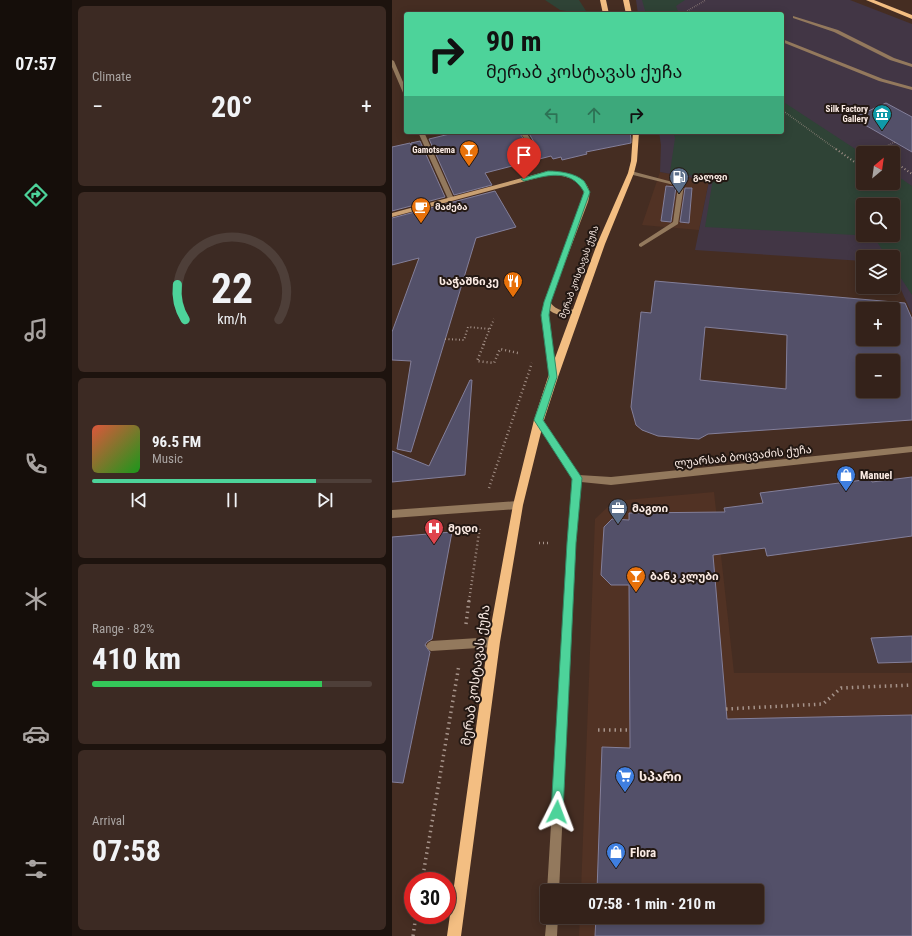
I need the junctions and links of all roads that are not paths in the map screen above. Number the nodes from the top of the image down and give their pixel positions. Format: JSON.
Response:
{"nodes":[{"id":1,"x":603,"y":0,"type":"edge"},
{"id":2,"x":626,"y":0,"type":"edge"},
{"id":3,"x":869,"y":0,"type":"edge"},
{"id":4,"x":606,"y":12,"type":"edge"},
{"id":5,"x":629,"y":12,"type":"edge"},
{"id":6,"x":912,"y":16,"type":"edge"},
{"id":7,"x":794,"y":17,"type":"dead end"},
{"id":8,"x":784,"y":41,"type":"edge"},
{"id":9,"x":392,"y":61,"type":"edge"},
{"id":10,"x":912,"y":66,"type":"edge"},
{"id":11,"x":912,"y":89,"type":"edge"},
{"id":12,"x":404,"y":90,"type":"edge"},
{"id":13,"x":425,"y":134,"type":"edge"},
{"id":14,"x":524,"y":134,"type":"edge"},
{"id":15,"x":636,"y":134,"type":"edge"},
{"id":16,"x":536,"y":153,"type":"dead end"},
{"id":17,"x":631,"y":173,"type":"junction"},
{"id":18,"x":451,"y":199,"type":"junction"},
{"id":19,"x":392,"y":215,"type":"edge"},
{"id":20,"x":641,"y":245,"type":"dead end"},
{"id":21,"x":547,"y":302,"type":"junction"},
{"id":22,"x":578,"y":310,"type":"junction"},
{"id":23,"x":553,"y":377,"type":"junction"},
{"id":24,"x":539,"y":420,"type":"junction"},
{"id":25,"x":912,"y":449,"type":"edge"},
{"id":26,"x":577,"y":478,"type":"junction"},
{"id":27,"x":518,"y":505,"type":"junction"},
{"id":28,"x":392,"y":514,"type":"edge"},
{"id":29,"x":494,"y":642,"type":"junction"},
{"id":30,"x":431,"y":646,"type":"dead end"},
{"id":31,"x":553,"y":884,"type":"edge"},
{"id":32,"x":552,"y":924,"type":"edge"},
{"id":33,"x":454,"y":936,"type":"edge"},
{"id":34,"x":551,"y":936,"type":"edge"}],
"edges":[{"from":1,"to":4,"type":"main road"},
{"from":2,"to":5,"type":"main road"},
{"from":3,"to":6,"type":"main road"},
{"from":7,"to":10,"type":"street"},
{"from":8,"to":11,"type":"street"},
{"from":9,"to":12,"type":"street"},
{"from":13,"to":18,"type":"street"},
{"from":14,"to":16,"type":"street"},
{"from":15,"to":17,"type":"main road","name":"მერაბ კოსტავას ქუჩა"},
{"from":17,"to":20,"type":"street"},
{"from":17,"to":22,"type":"main road","name":"მერაბ კოსტავას ქუჩა"},
{"from":18,"to":19,"type":"street"},
{"from":18,"to":21,"type":"street"},
{"from":21,"to":22,"type":"street"},
{"from":21,"to":23,"type":"street"},
{"from":22,"to":23,"type":"main road","name":"მერაბ კოსტავას ქუჩა"},
{"from":23,"to":24,"type":"main road","name":"მერაბ კოსტავას ქუჩა"},
{"from":24,"to":26,"type":"street"},
{"from":24,"to":27,"type":"main road","name":"მერაბ კოსტავას ქუჩა"},
{"from":25,"to":26,"type":"street","name":"ლუარსაბ ბოცვაძის ქუჩა"},
{"from":26,"to":31,"type":"street"},
{"from":27,"to":28,"type":"street"},
{"from":27,"to":29,"type":"main road","name":"მერაბ კოსტავას ქუჩა"},
{"from":29,"to":30,"type":"street"},
{"from":29,"to":33,"type":"main road","name":"მერაბ კოსტავას ქუჩა"},
{"from":32,"to":34,"type":"street"}]}
